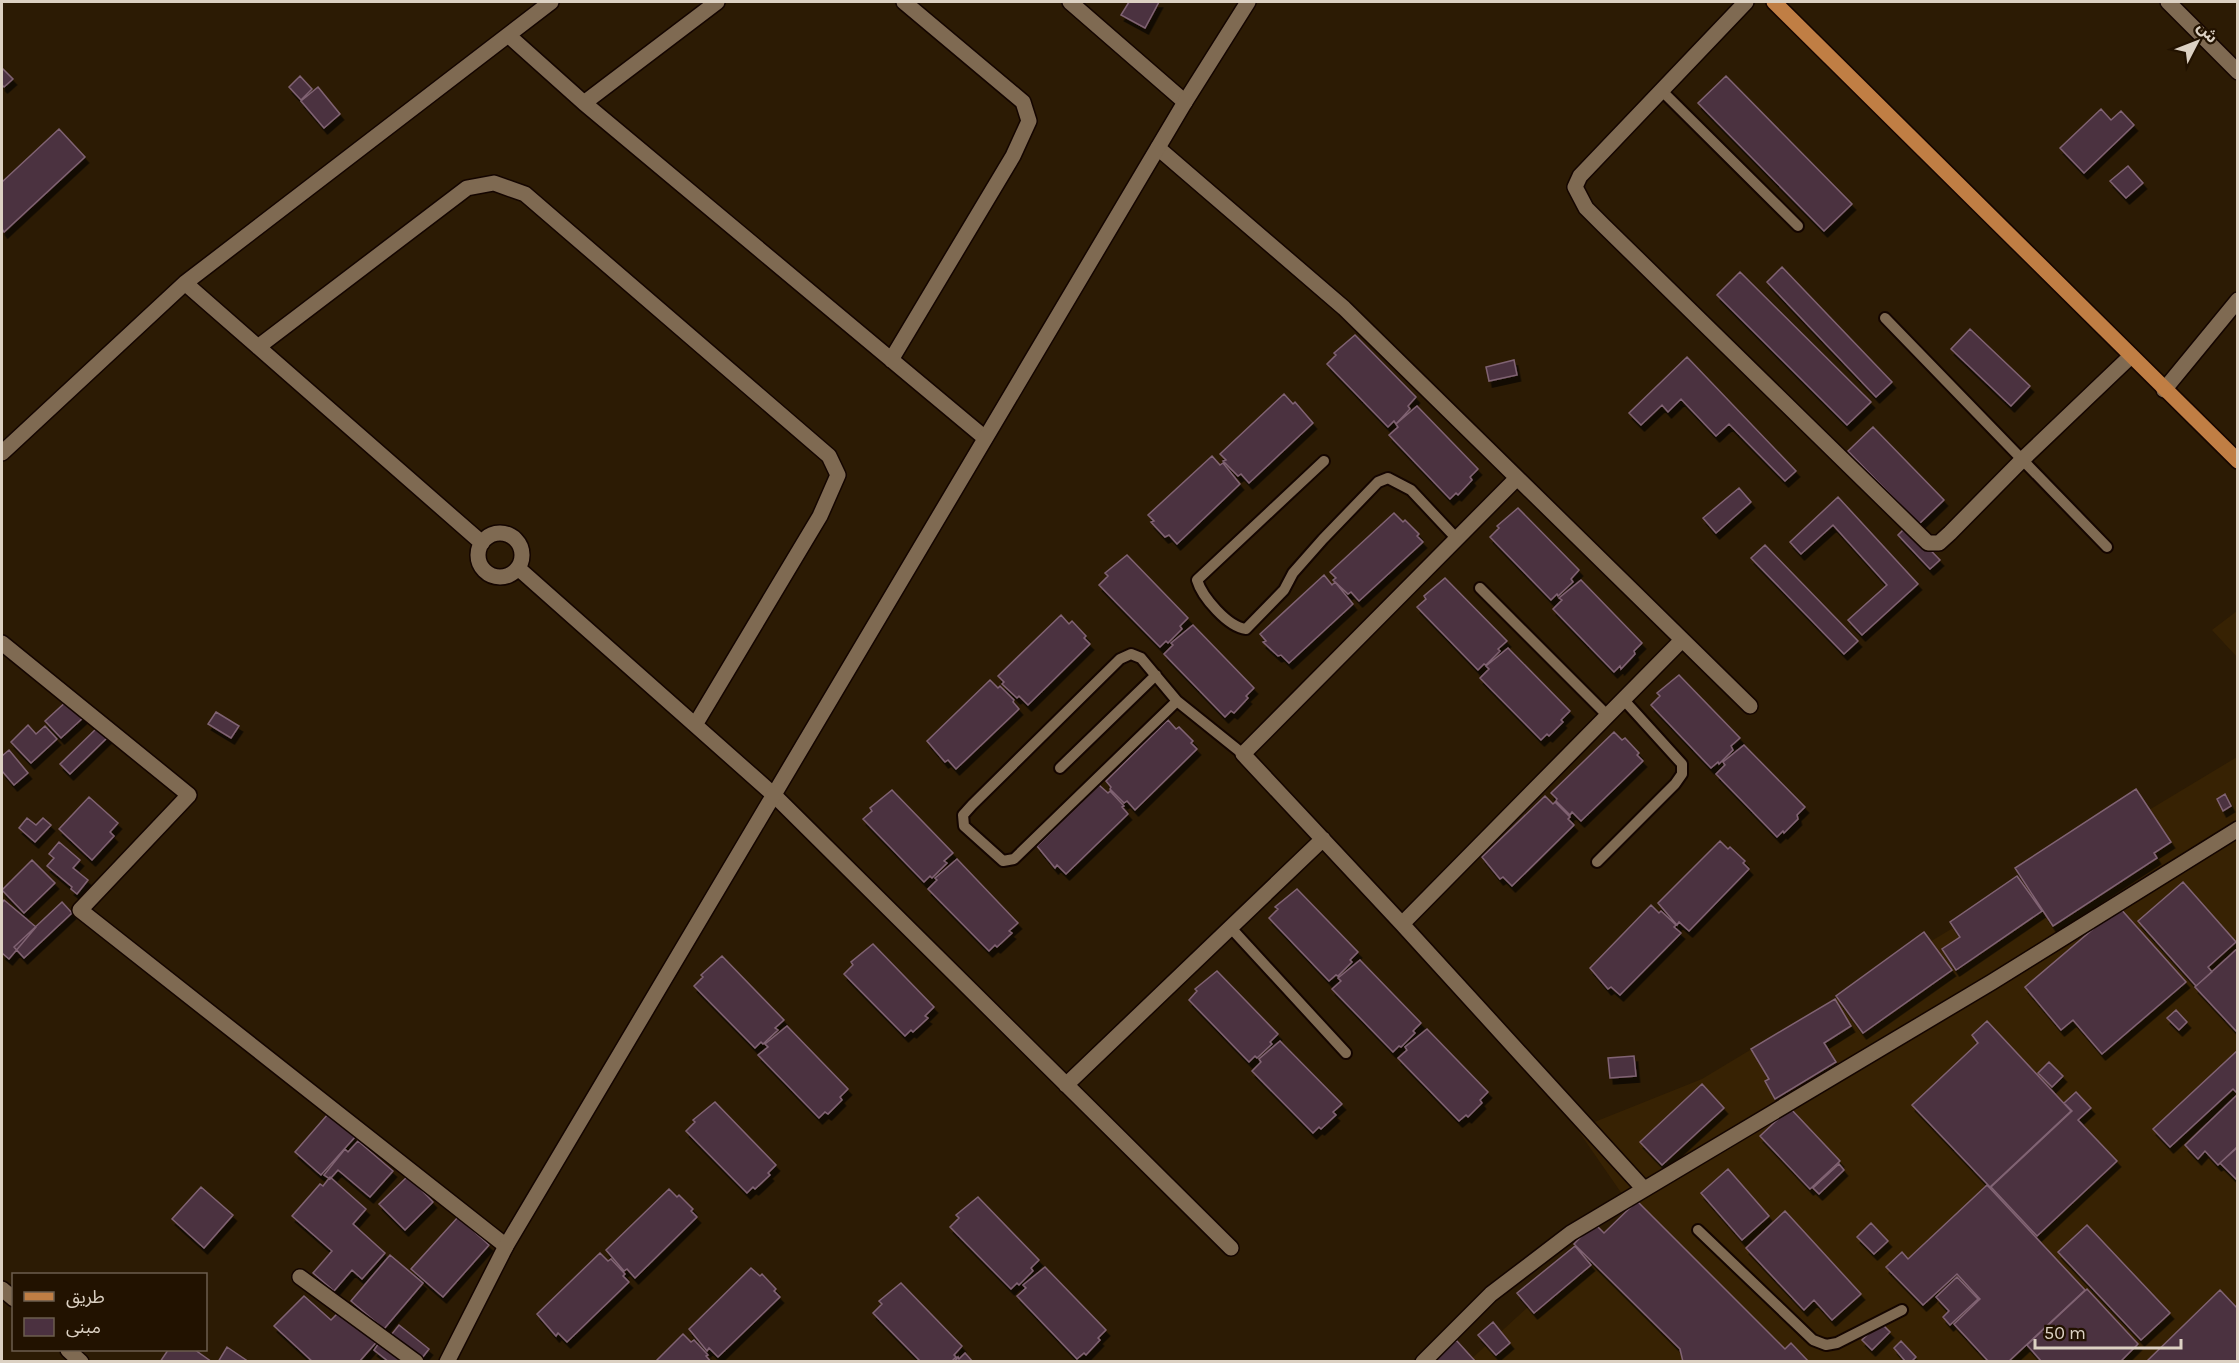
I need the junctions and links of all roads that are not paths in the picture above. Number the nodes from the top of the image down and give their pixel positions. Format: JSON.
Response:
{"nodes":[{"id":1,"x":551,"y":2,"type":"edge"},
{"id":2,"x":717,"y":2,"type":"edge"},
{"id":3,"x":904,"y":2,"type":"edge"},
{"id":4,"x":1070,"y":2,"type":"edge"},
{"id":5,"x":1248,"y":2,"type":"edge"},
{"id":6,"x":1746,"y":2,"type":"edge"},
{"id":7,"x":1774,"y":2,"type":"edge"},
{"id":8,"x":2168,"y":2,"type":"edge"},
{"id":9,"x":507,"y":34,"type":"junction"},
{"id":10,"x":2236,"y":68,"type":"edge"},
{"id":11,"x":1662,"y":90,"type":"junction"},
{"id":12,"x":584,"y":102,"type":"junction"},
{"id":13,"x":1185,"y":102,"type":"junction"},
{"id":14,"x":1158,"y":148,"type":"junction"},
{"id":15,"x":1798,"y":226,"type":"dead end"},
{"id":16,"x":185,"y":283,"type":"junction"},
{"id":17,"x":2238,"y":300,"type":"edge"},
{"id":18,"x":1885,"y":318,"type":"dead end"},
{"id":19,"x":258,"y":347,"type":"junction"},
{"id":20,"x":2131,"y":356,"type":"junction"},
{"id":21,"x":891,"y":360,"type":"junction"},
{"id":22,"x":2164,"y":390,"type":"junction"},
{"id":23,"x":985,"y":438,"type":"junction"},
{"id":24,"x":2,"y":453,"type":"edge"},
{"id":25,"x":2022,"y":460,"type":"junction"},
{"id":26,"x":1324,"y":461,"type":"dead end"},
{"id":27,"x":2238,"y":461,"type":"edge"},
{"id":28,"x":1517,"y":478,"type":"junction"},
{"id":29,"x":1457,"y":539,"type":"junction"},
{"id":30,"x":482,"y":543,"type":"junction"},
{"id":31,"x":2108,"y":547,"type":"dead end"},
{"id":32,"x":518,"y":568,"type":"junction"},
{"id":33,"x":1480,"y":588,"type":"dead end"},
{"id":34,"x":1682,"y":640,"type":"junction"},
{"id":35,"x":2,"y":643,"type":"edge"},
{"id":36,"x":1155,"y":675,"type":"junction"},
{"id":37,"x":1623,"y":699,"type":"junction"},
{"id":38,"x":1177,"y":701,"type":"junction"},
{"id":39,"x":1750,"y":706,"type":"dead end"},
{"id":40,"x":1607,"y":716,"type":"junction"},
{"id":41,"x":695,"y":725,"type":"junction"},
{"id":42,"x":1244,"y":754,"type":"junction"},
{"id":43,"x":1060,"y":768,"type":"dead end"},
{"id":44,"x":774,"y":795,"type":"junction"},
{"id":45,"x":2238,"y":829,"type":"edge"},
{"id":46,"x":1323,"y":839,"type":"junction"},
{"id":47,"x":1597,"y":862,"type":"dead end"},
{"id":48,"x":1402,"y":924,"type":"junction"},
{"id":49,"x":1231,"y":928,"type":"junction"},
{"id":50,"x":1346,"y":1053,"type":"dead end"},
{"id":51,"x":1066,"y":1085,"type":"junction"},
{"id":52,"x":1644,"y":1189,"type":"junction"},
{"id":53,"x":1698,"y":1230,"type":"dead end"},
{"id":54,"x":506,"y":1246,"type":"junction"},
{"id":55,"x":1231,"y":1248,"type":"dead end"},
{"id":56,"x":300,"y":1276,"type":"dead end"},
{"id":57,"x":1902,"y":1310,"type":"dead end"},
{"id":58,"x":69,"y":1351,"type":"edge"},
{"id":59,"x":81,"y":1362,"type":"edge"},
{"id":60,"x":416,"y":1362,"type":"edge"},
{"id":61,"x":447,"y":1362,"type":"edge"},
{"id":62,"x":1423,"y":1362,"type":"edge"}],
"edges":[{"from":1,"to":9,"type":"street"},
{"from":2,"to":12,"type":"street"},
{"from":3,"to":21,"type":"street"},
{"from":4,"to":13,"type":"street"},
{"from":5,"to":13,"type":"street"},
{"from":6,"to":11,"type":"street"},
{"from":7,"to":20,"type":"main road"},
{"from":8,"to":10,"type":"street"},
{"from":9,"to":12,"type":"street"},
{"from":9,"to":16,"type":"street"},
{"from":11,"to":15,"type":"lane"},
{"from":11,"to":25,"type":"street"},
{"from":12,"to":21,"type":"street"},
{"from":13,"to":14,"type":"street"},
{"from":14,"to":23,"type":"street"},
{"from":14,"to":28,"type":"street"},
{"from":16,"to":19,"type":"street"},
{"from":16,"to":24,"type":"street"},
{"from":17,"to":22,"type":"street"},
{"from":18,"to":25,"type":"lane"},
{"from":19,"to":30,"type":"street"},
{"from":19,"to":41,"type":"street"},
{"from":20,"to":22,"type":"main road"},
{"from":20,"to":25,"type":"street"},
{"from":21,"to":23,"type":"street"},
{"from":22,"to":27,"type":"main road"},
{"from":23,"to":44,"type":"street"},
{"from":25,"to":31,"type":"lane"},
{"from":26,"to":29,"type":"lane"},
{"from":28,"to":29,"type":"street"},
{"from":28,"to":34,"type":"street"},
{"from":29,"to":42,"type":"street"},
{"from":30,"to":32,"type":"street"},
{"from":30,"to":32,"type":"street"},
{"from":32,"to":41,"type":"street"},
{"from":33,"to":40,"type":"lane"},
{"from":34,"to":37,"type":"street"},
{"from":34,"to":39,"type":"street"},
{"from":35,"to":54,"type":"street"},
{"from":36,"to":38,"type":"lane"},
{"from":36,"to":38,"type":"lane"},
{"from":36,"to":43,"type":"lane"},
{"from":37,"to":40,"type":"street"},
{"from":37,"to":47,"type":"lane"},
{"from":38,"to":42,"type":"lane"},
{"from":40,"to":48,"type":"street"},
{"from":41,"to":44,"type":"street"},
{"from":42,"to":46,"type":"street"},
{"from":44,"to":51,"type":"street"},
{"from":44,"to":54,"type":"street"},
{"from":45,"to":52,"type":"street"},
{"from":46,"to":48,"type":"street"},
{"from":46,"to":49,"type":"street"},
{"from":48,"to":52,"type":"street"},
{"from":49,"to":50,"type":"lane"},
{"from":49,"to":51,"type":"street"},
{"from":51,"to":55,"type":"street"},
{"from":52,"to":62,"type":"street"},
{"from":53,"to":57,"type":"lane"},
{"from":54,"to":61,"type":"street"},
{"from":56,"to":60,"type":"street"},
{"from":58,"to":59,"type":"street"}]}
